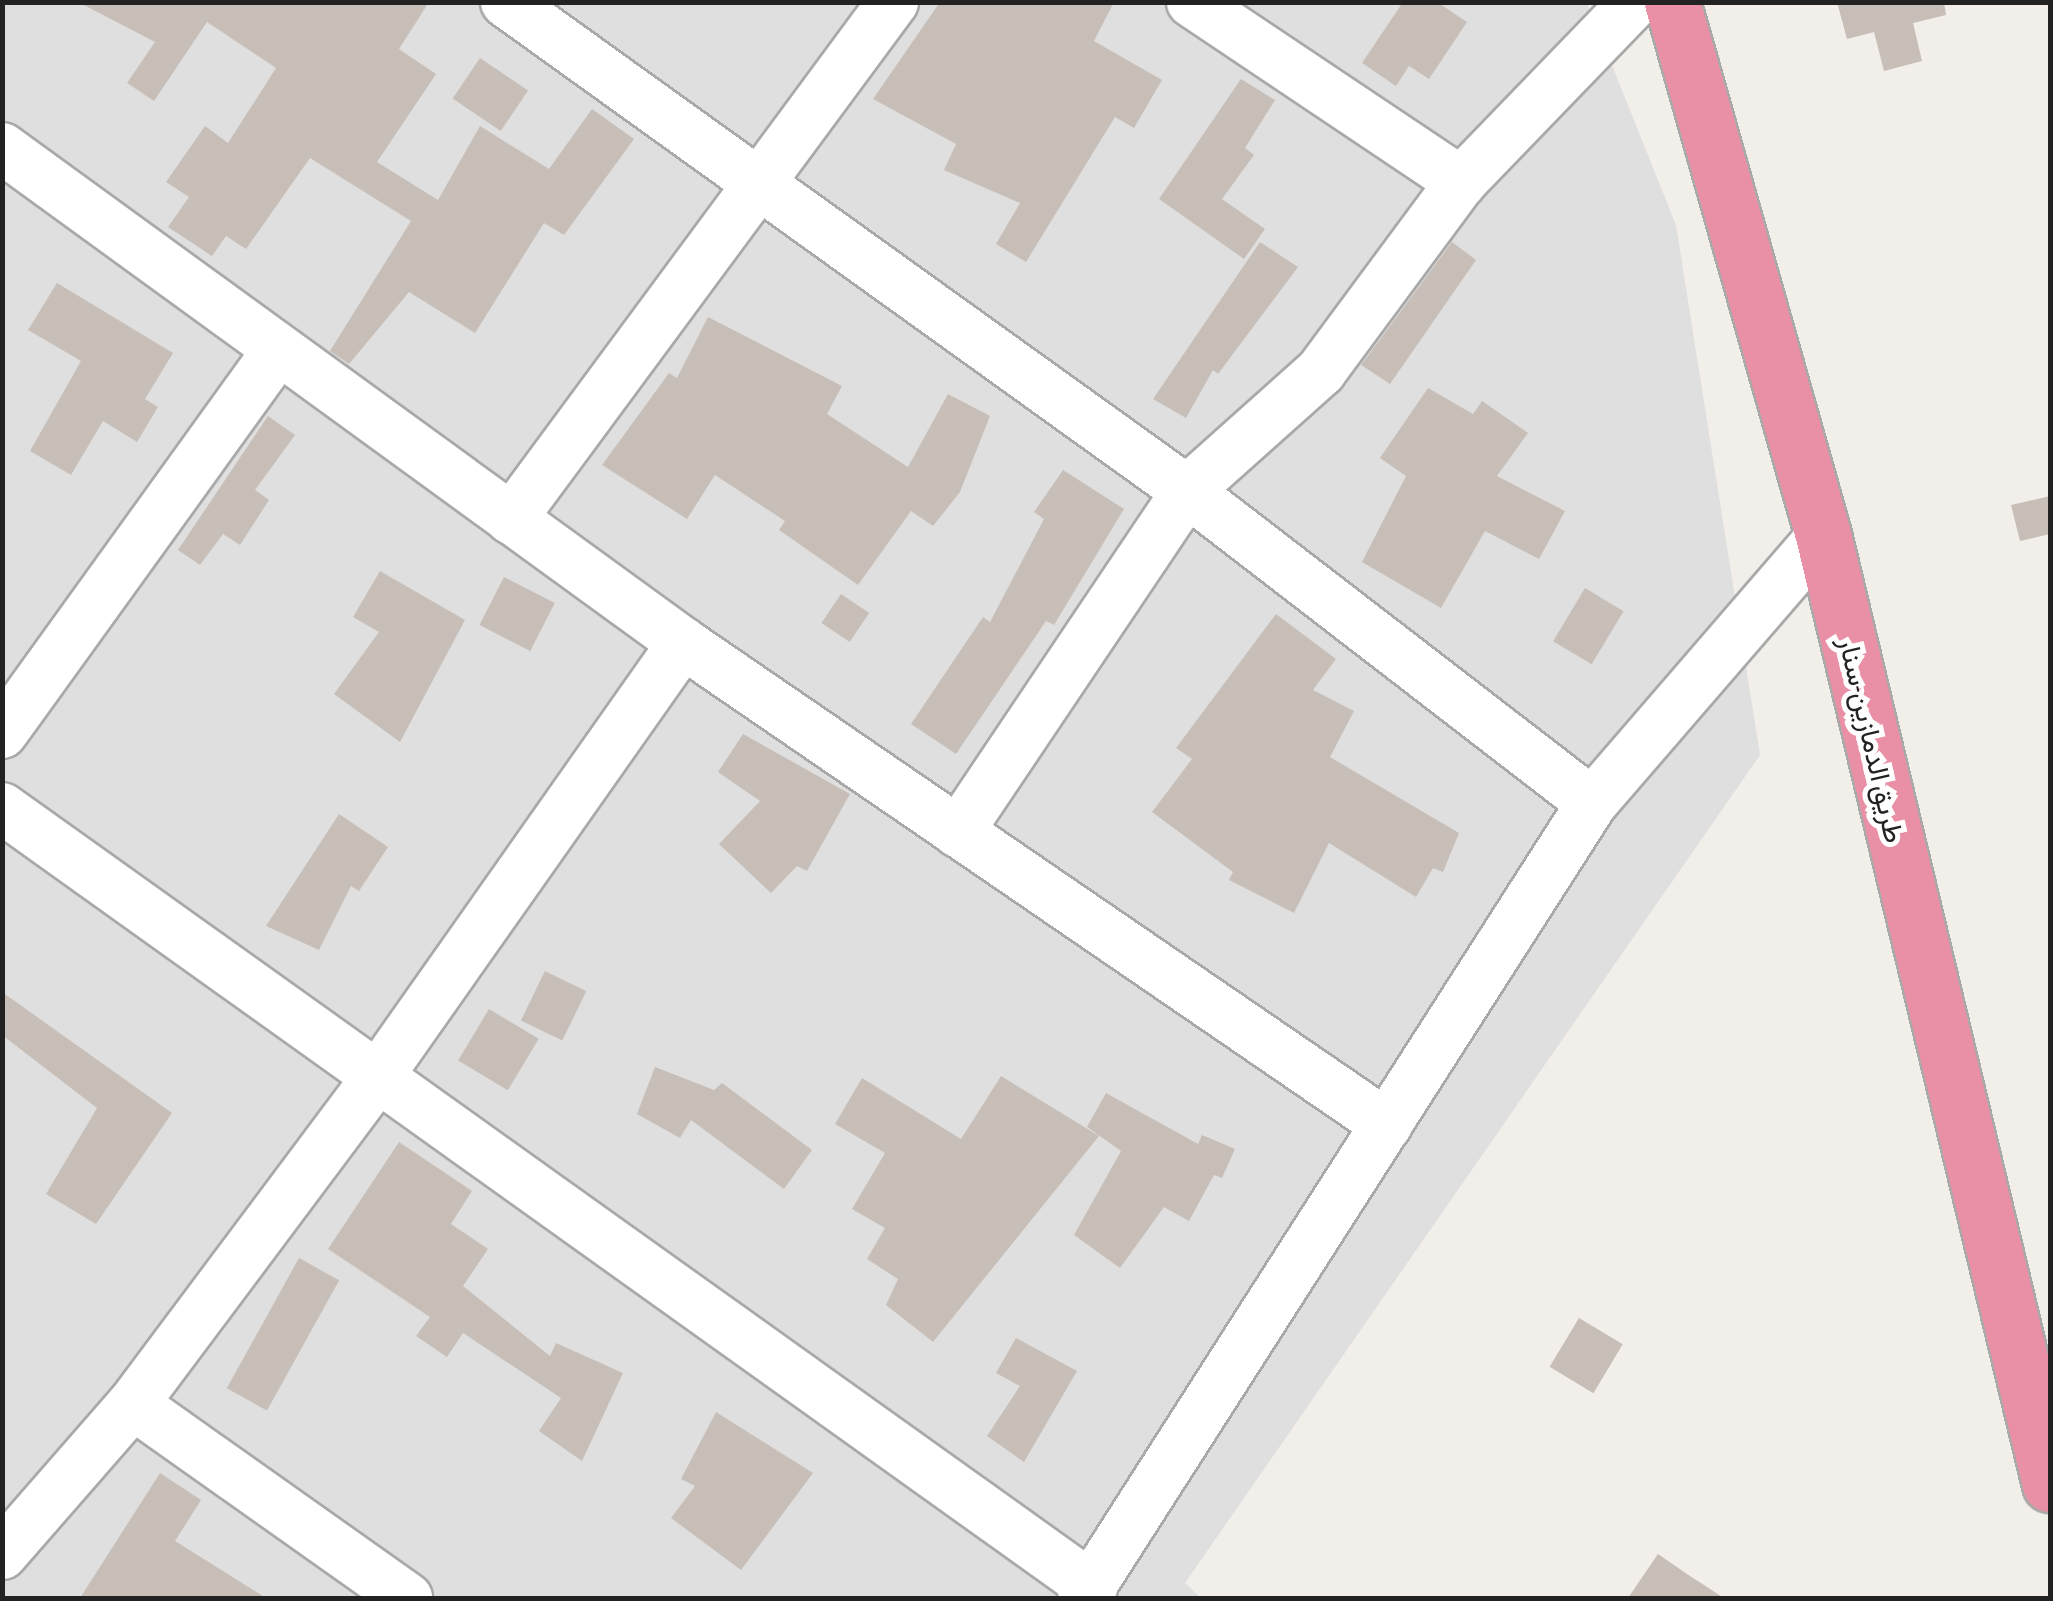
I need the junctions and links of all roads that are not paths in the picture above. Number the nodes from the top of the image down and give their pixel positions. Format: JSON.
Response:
{"nodes":[{"id":1,"x":506,"y":2,"type":"edge"},
{"id":2,"x":893,"y":2,"type":"edge"},
{"id":3,"x":1192,"y":2,"type":"edge"},
{"id":4,"x":1635,"y":2,"type":"edge"},
{"id":5,"x":1672,"y":2,"type":"edge"},
{"id":6,"x":2,"y":148,"type":"edge"},
{"id":7,"x":758,"y":182,"type":"junction"},
{"id":8,"x":1461,"y":182,"type":"junction"},
{"id":9,"x":278,"y":351,"type":"junction"},
{"id":10,"x":1187,"y":490,"type":"junction"},
{"id":11,"x":511,"y":519,"type":"junction"},
{"id":12,"x":1823,"y":535,"type":"junction"},
{"id":13,"x":684,"y":643,"type":"junction"},
{"id":14,"x":2,"y":733,"type":"edge"},
{"id":15,"x":1592,"y":803,"type":"junction"},
{"id":16,"x":2,"y":808,"type":"edge"},
{"id":17,"x":958,"y":832,"type":"junction"},
{"id":18,"x":378,"y":1076,"type":"junction"},
{"id":19,"x":1387,"y":1125,"type":"junction"},
{"id":20,"x":134,"y":1404,"type":"junction"},
{"id":21,"x":2050,"y":1484,"type":"edge"},
{"id":22,"x":2,"y":1554,"type":"edge"},
{"id":23,"x":1087,"y":1593,"type":"edge"},
{"id":24,"x":407,"y":1598,"type":"edge"}],
"edges":[{"from":1,"to":7,"type":"street"},
{"from":2,"to":7,"type":"street"},
{"from":3,"to":8,"type":"street"},
{"from":4,"to":8,"type":"street"},
{"from":5,"to":12,"type":"highway","name":"طريق الدمازين-سنار"},
{"from":6,"to":9,"type":"street"},
{"from":7,"to":10,"type":"street"},
{"from":7,"to":11,"type":"street"},
{"from":8,"to":10,"type":"street"},
{"from":9,"to":11,"type":"street"},
{"from":9,"to":14,"type":"street"},
{"from":10,"to":15,"type":"street"},
{"from":10,"to":17,"type":"street"},
{"from":11,"to":13,"type":"street"},
{"from":12,"to":15,"type":"street"},
{"from":12,"to":21,"type":"highway","name":"طريق الدمازين-سنار"},
{"from":13,"to":17,"type":"street"},
{"from":13,"to":18,"type":"street"},
{"from":15,"to":19,"type":"street"},
{"from":16,"to":18,"type":"street"},
{"from":17,"to":19,"type":"street"},
{"from":18,"to":20,"type":"street"},
{"from":18,"to":23,"type":"street"},
{"from":19,"to":23,"type":"street"},
{"from":20,"to":22,"type":"street"},
{"from":20,"to":24,"type":"street"}]}
